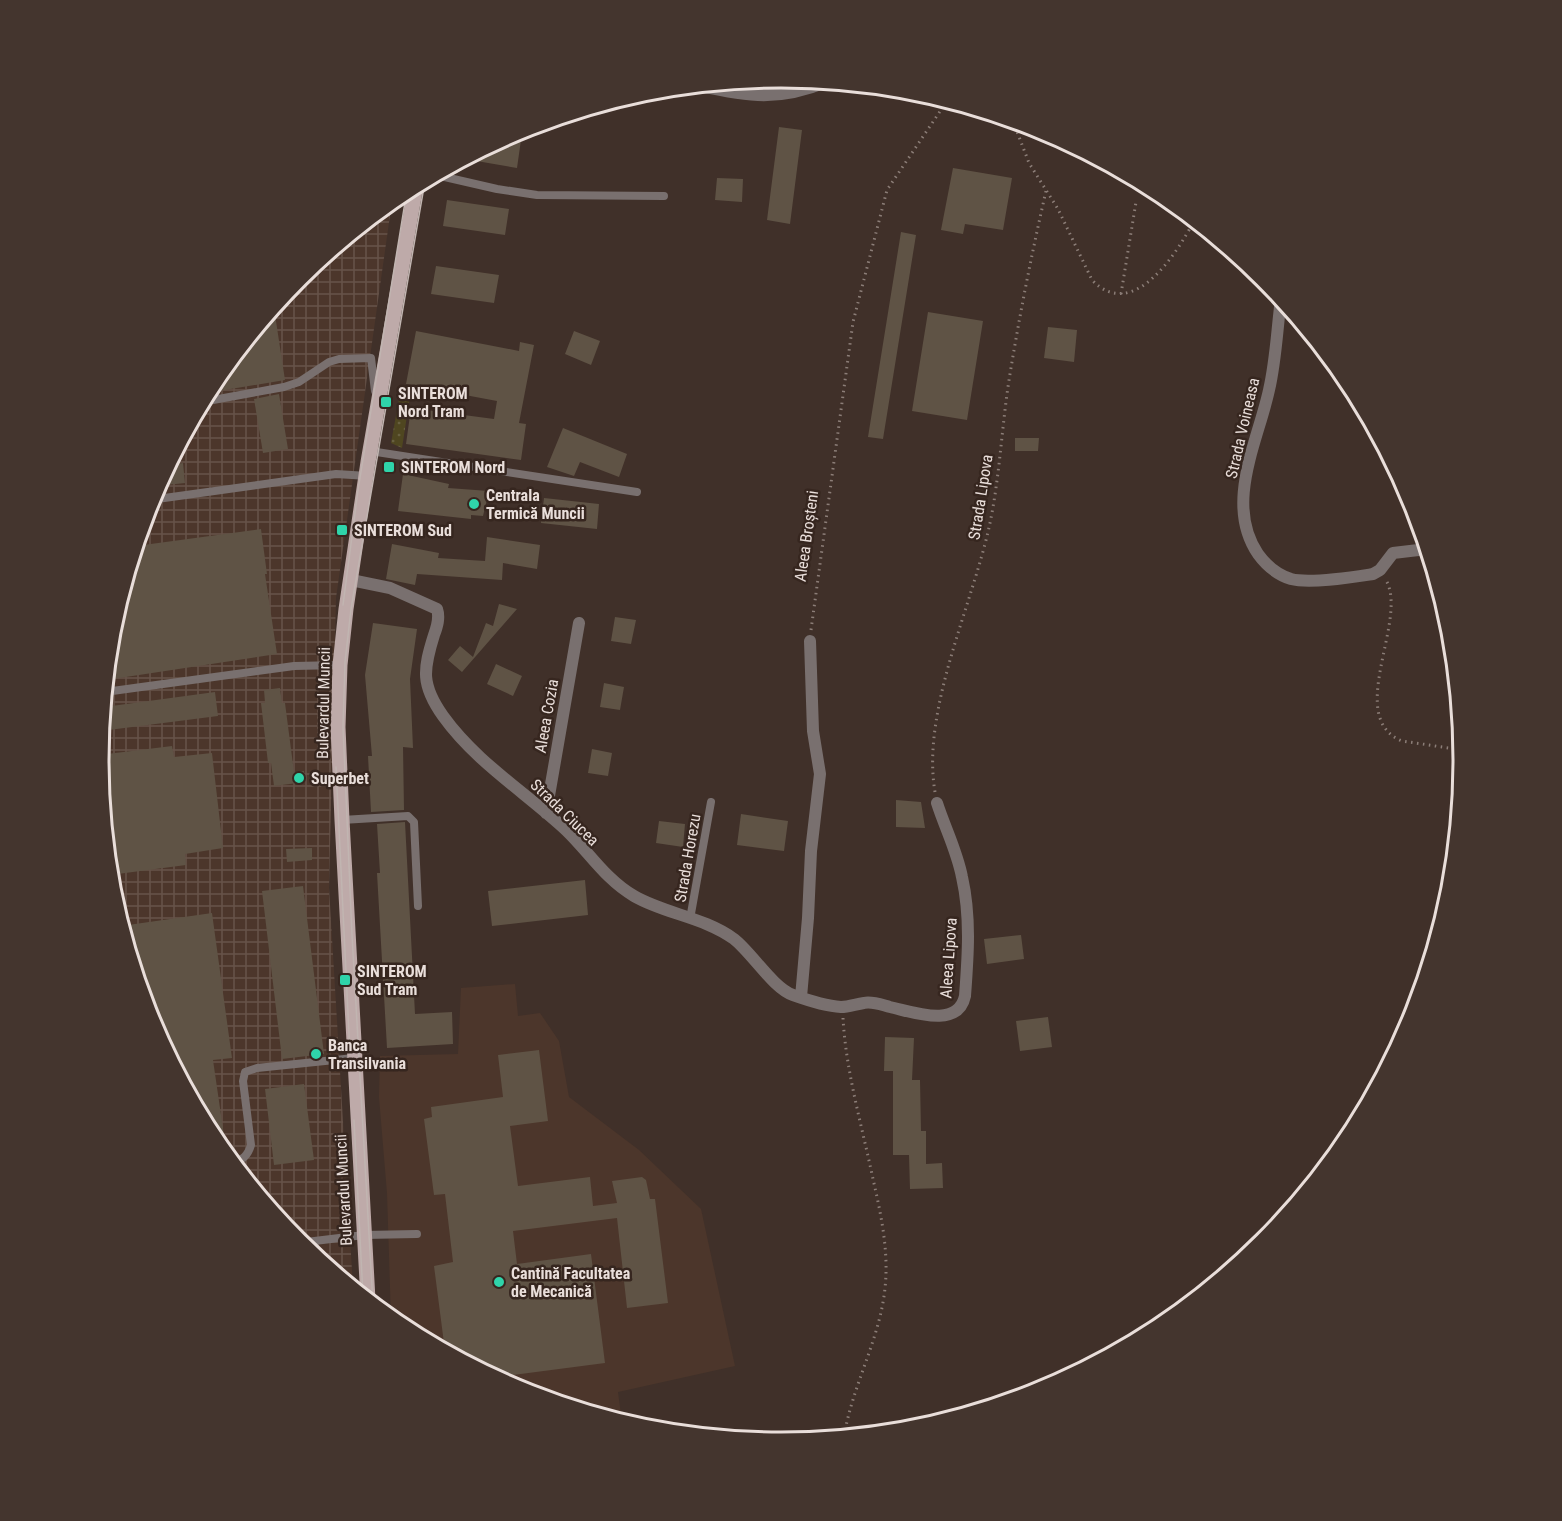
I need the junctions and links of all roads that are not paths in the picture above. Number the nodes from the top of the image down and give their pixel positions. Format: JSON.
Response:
{"nodes":[{"id":1,"x":806,"y":89,"type":"edge"},
{"id":2,"x":728,"y":91,"type":"edge"},
{"id":3,"x":448,"y":178,"type":"edge"},
{"id":4,"x":664,"y":196,"type":"dead end"},
{"id":5,"x":414,"y":198,"type":"edge"},
{"id":6,"x":1280,"y":310,"type":"edge"},
{"id":7,"x":381,"y":392,"type":"junction"},
{"id":8,"x":214,"y":400,"type":"edge"},
{"id":9,"x":370,"y":451,"type":"junction"},
{"id":10,"x":369,"y":477,"type":"junction"},
{"id":11,"x":637,"y":492,"type":"dead end"},
{"id":12,"x":162,"y":498,"type":"edge"},
{"id":13,"x":1419,"y":550,"type":"edge"},
{"id":14,"x":351,"y":580,"type":"junction"},
{"id":15,"x":579,"y":623,"type":"dead end"},
{"id":16,"x":810,"y":640,"type":"road end"},
{"id":17,"x":340,"y":665,"type":"junction"},
{"id":18,"x":113,"y":691,"type":"edge"},
{"id":19,"x":711,"y":802,"type":"dead end"},
{"id":20,"x":937,"y":803,"type":"road end"},
{"id":21,"x":546,"y":813,"type":"junction"},
{"id":22,"x":342,"y":820,"type":"junction"},
{"id":23,"x":418,"y":906,"type":"dead end"},
{"id":24,"x":690,"y":919,"type":"junction"},
{"id":25,"x":801,"y":997,"type":"junction"},
{"id":26,"x":848,"y":1006,"type":"joint"},
{"id":27,"x":354,"y":1058,"type":"junction"},
{"id":28,"x":240,"y":1160,"type":"edge"},
{"id":29,"x":364,"y":1234,"type":"junction"},
{"id":30,"x":417,"y":1234,"type":"dead end"},
{"id":31,"x":312,"y":1241,"type":"edge"},
{"id":32,"x":367,"y":1290,"type":"edge"}],
"edges":[{"from":1,"to":2,"type":"street"},
{"from":3,"to":4,"type":"lane"},
{"from":5,"to":7,"type":"main road","name":"Bulevardul Muncii"},
{"from":6,"to":13,"type":"street","name":"Strada Voineasa"},
{"from":7,"to":8,"type":"lane"},
{"from":7,"to":9,"type":"main road","name":"Bulevardul Muncii"},
{"from":9,"to":10,"type":"main road","name":"Bulevardul Muncii"},
{"from":9,"to":11,"type":"lane"},
{"from":10,"to":12,"type":"lane"},
{"from":10,"to":14,"type":"main road","name":"Bulevardul Muncii"},
{"from":14,"to":17,"type":"main road","name":"Bulevardul Muncii"},
{"from":14,"to":21,"type":"street","name":"Strada Ciucea"},
{"from":15,"to":21,"type":"street","name":"Aleea Cozia"},
{"from":16,"to":25,"type":"street"},
{"from":17,"to":18,"type":"lane"},
{"from":17,"to":22,"type":"main road","name":"Bulevardul Muncii"},
{"from":19,"to":24,"type":"lane","name":"Strada Horezu"},
{"from":20,"to":26,"type":"street","name":"Aleea Lipova"},
{"from":21,"to":24,"type":"street","name":"Strada Ciucea"},
{"from":22,"to":23,"type":"lane"},
{"from":22,"to":27,"type":"main road","name":"Bulevardul Muncii"},
{"from":24,"to":25,"type":"street","name":"Strada Ciucea"},
{"from":25,"to":26,"type":"street","name":"Strada Ciucea"},
{"from":27,"to":28,"type":"lane"},
{"from":27,"to":29,"type":"main road","name":"Bulevardul Muncii"},
{"from":29,"to":30,"type":"lane"},
{"from":29,"to":31,"type":"lane"},
{"from":29,"to":32,"type":"main road","name":"Bulevardul Muncii"}]}
